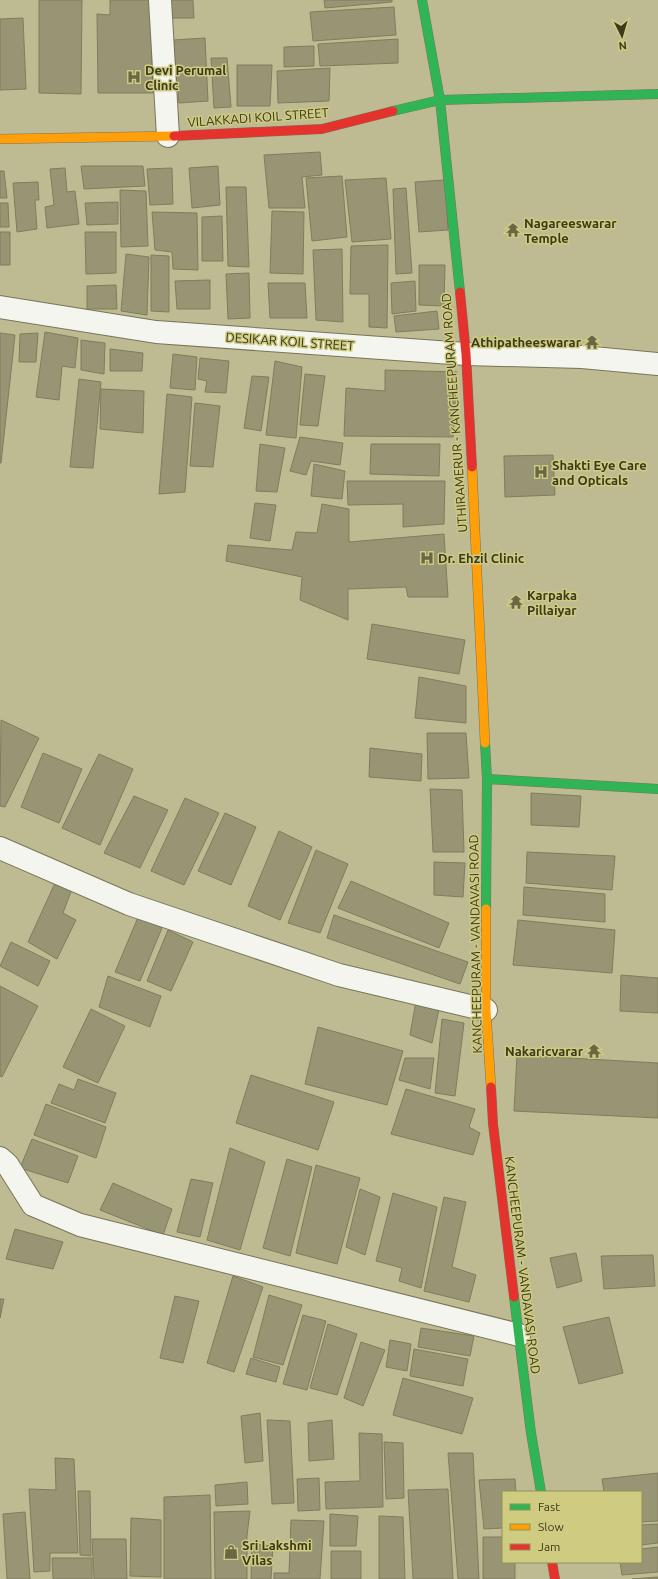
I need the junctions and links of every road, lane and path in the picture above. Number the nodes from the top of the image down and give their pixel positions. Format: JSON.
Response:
{"nodes":[{"id":1,"x":160,"y":0,"type":"edge"},
{"id":2,"x":422,"y":0,"type":"edge"},
{"id":3,"x":658,"y":94,"type":"edge"},
{"id":4,"x":440,"y":100,"type":"junction"},
{"id":5,"x":168,"y":136,"type":"junction"},
{"id":6,"x":0,"y":139,"type":"edge"},
{"id":7,"x":0,"y":307,"type":"edge"},
{"id":8,"x":466,"y":354,"type":"junction"},
{"id":9,"x":658,"y":364,"type":"edge"},
{"id":10,"x":487,"y":779,"type":"junction"},
{"id":11,"x":658,"y":789,"type":"edge"},
{"id":12,"x":0,"y":848,"type":"edge"},
{"id":13,"x":486,"y":1010,"type":"junction"},
{"id":14,"x":0,"y":1158,"type":"edge"},
{"id":15,"x":519,"y":1336,"type":"junction"},
{"id":16,"x":541,"y":1491,"type":"edge"},
{"id":17,"x":552,"y":1563,"type":"edge"},
{"id":18,"x":555,"y":1579,"type":"edge"}],
"edges":[{"from":1,"to":5,"type":"street"},
{"from":2,"to":4,"type":"main road","name":"UTHIRAMERUR - KANCHEEPURAM ROAD"},
{"from":3,"to":4,"type":"main road","name":"VILAKKADI KOIL STREET"},
{"from":4,"to":5,"type":"main road","name":"VILAKKADI KOIL STREET"},
{"from":4,"to":8,"type":"main road","name":"UTHIRAMERUR - KANCHEEPURAM ROAD"},
{"from":5,"to":6,"type":"main road","name":"VILAKKADI KOIL STREET"},
{"from":7,"to":8,"type":"street","name":"DESIKAR KOIL STREET"},
{"from":8,"to":9,"type":"street","name":"DESIKAR KOIL STREET"},
{"from":8,"to":10,"type":"main road","name":"UTHIRAMERUR - KANCHEEPURAM ROAD"},
{"from":10,"to":11,"type":"main road"},
{"from":10,"to":13,"type":"main road","name":"KANCHEEPURAM - VANDAVASI ROAD"},
{"from":12,"to":13,"type":"street"},
{"from":13,"to":15,"type":"main road","name":"KANCHEEPURAM - VANDAVASI ROAD"},
{"from":14,"to":15,"type":"street"},
{"from":15,"to":16,"type":"main road","name":"KANCHEEPURAM - VANDAVASI ROAD"},
{"from":17,"to":18,"type":"main road"}]}
